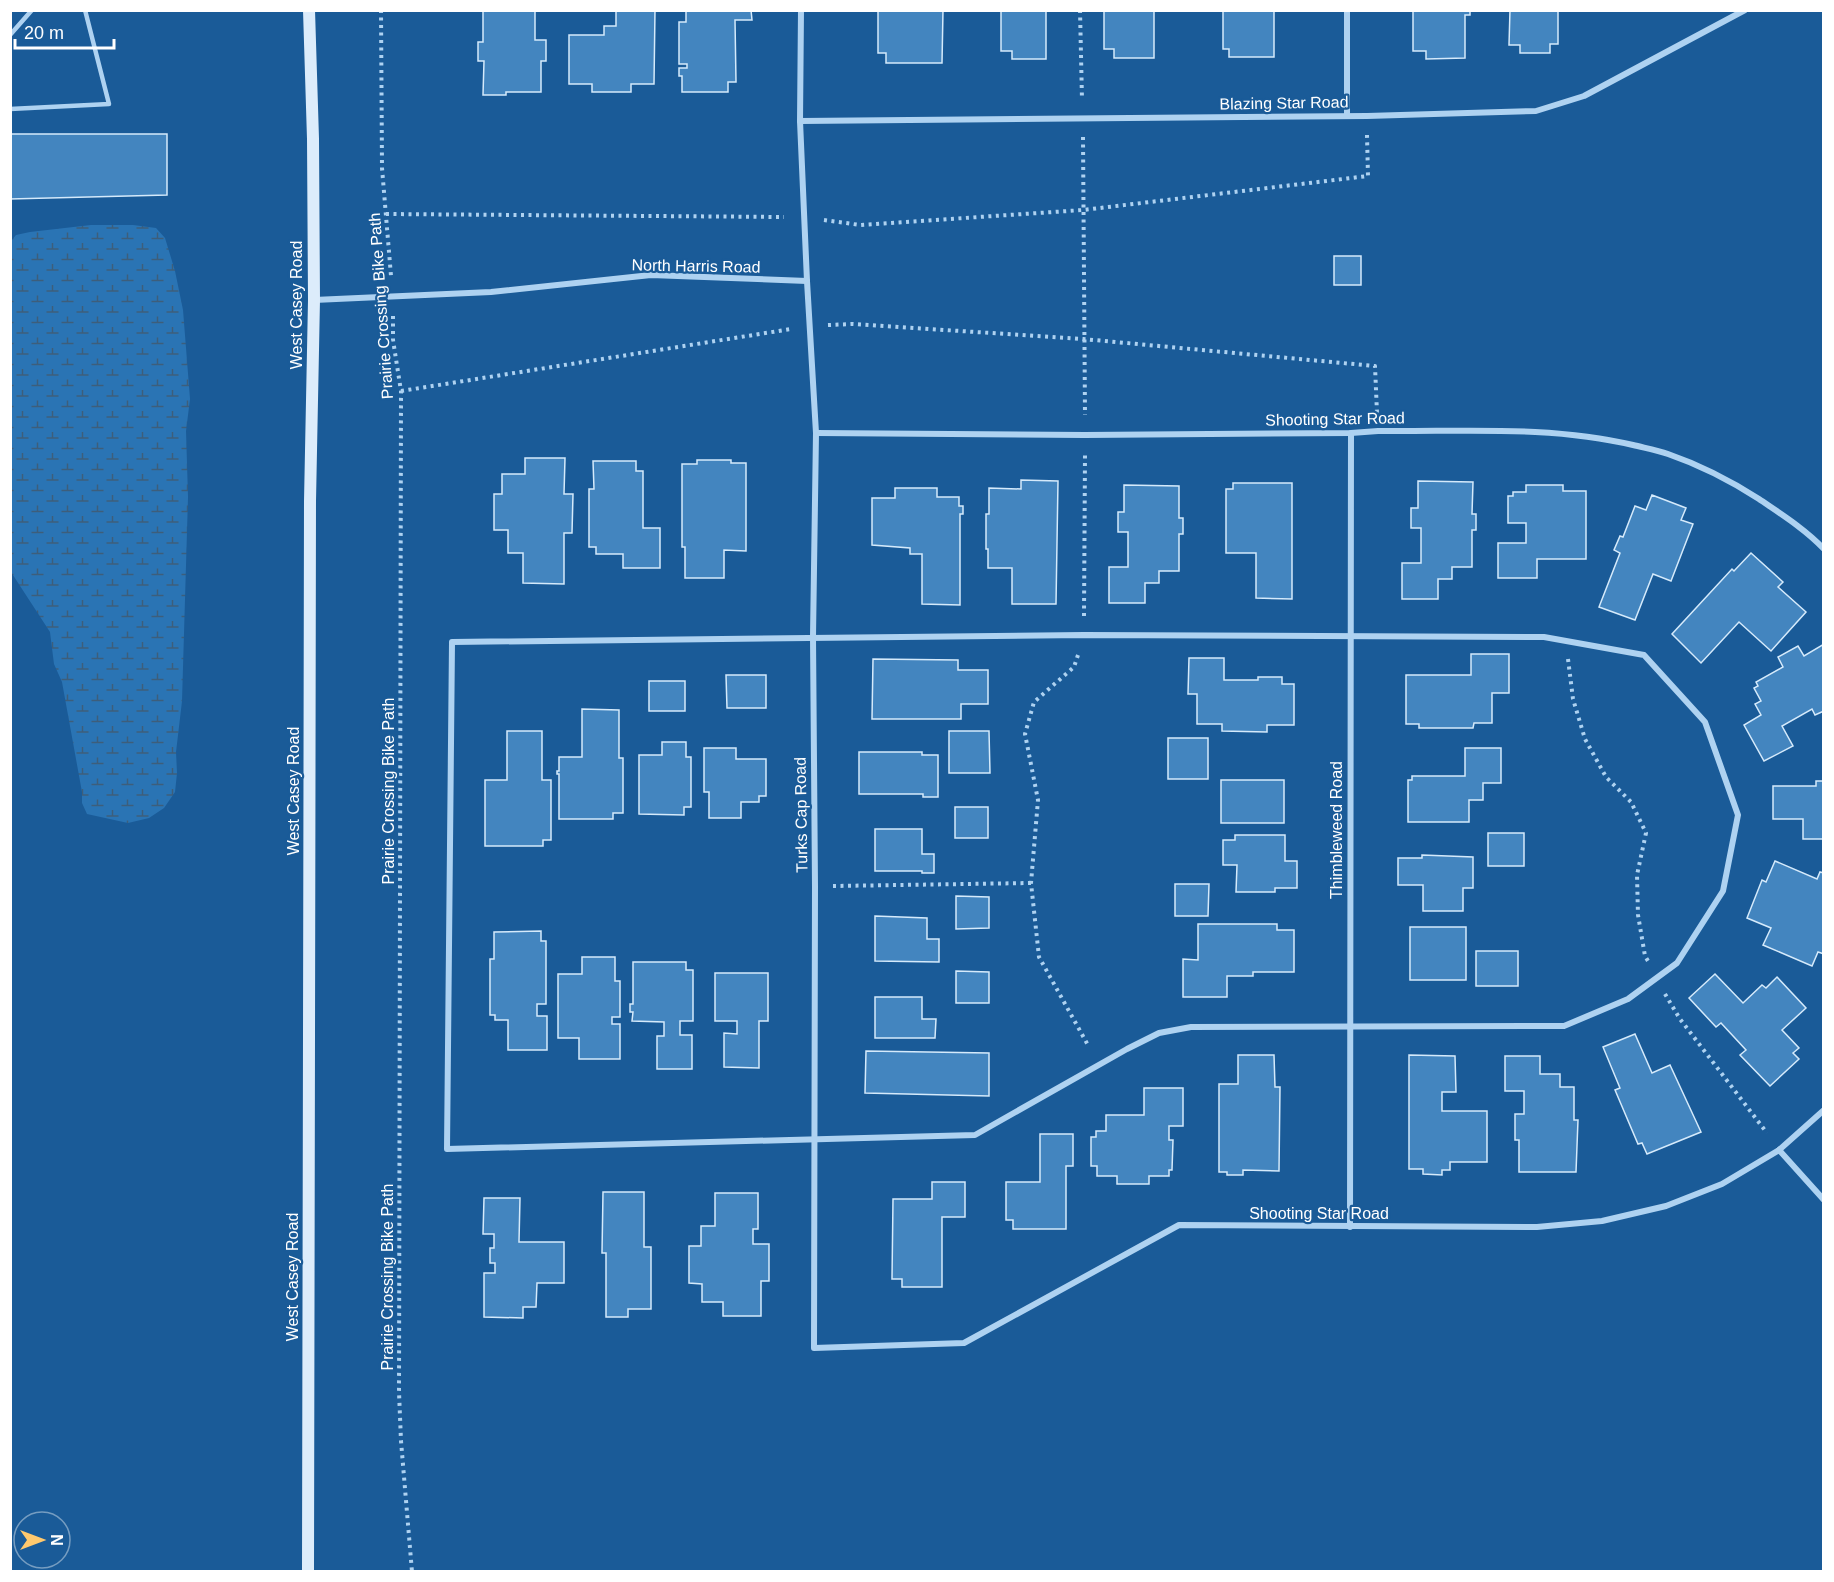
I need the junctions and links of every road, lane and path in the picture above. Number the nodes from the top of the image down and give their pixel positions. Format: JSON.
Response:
{"nodes":[{"id":1,"x":32,"y":10,"type":"edge"},
{"id":2,"x":85,"y":10,"type":"edge"},
{"id":3,"x":309,"y":10,"type":"edge"},
{"id":4,"x":381,"y":10,"type":"edge"},
{"id":5,"x":801,"y":10,"type":"edge"},
{"id":6,"x":1080,"y":10,"type":"edge"},
{"id":7,"x":1347,"y":10,"type":"edge"},
{"id":8,"x":1745,"y":10,"type":"edge"},
{"id":9,"x":10,"y":35,"type":"edge"},
{"id":10,"x":10,"y":109,"type":"edge"},
{"id":11,"x":1347,"y":115,"type":"junction"},
{"id":12,"x":1366,"y":116,"type":"junction"},
{"id":13,"x":1083,"y":118,"type":"junction"},
{"id":14,"x":800,"y":121,"type":"junction"},
{"id":15,"x":1083,"y":210,"type":"junction"},
{"id":16,"x":386,"y":214,"type":"junction"},
{"id":17,"x":804,"y":217,"type":"junction"},
{"id":18,"x":807,"y":281,"type":"junction"},
{"id":19,"x":393,"y":297,"type":"junction"},
{"id":20,"x":314,"y":300,"type":"junction"},
{"id":21,"x":809,"y":326,"type":"junction"},
{"id":22,"x":1083,"y":339,"type":"junction"},
{"id":23,"x":401,"y":391,"type":"junction"},
{"id":24,"x":1378,"y":431,"type":"junction"},
{"id":25,"x":816,"y":433,"type":"junction"},
{"id":26,"x":1351,"y":434,"type":"junction"},
{"id":27,"x":1085,"y":435,"type":"junction"},
{"id":28,"x":1824,"y":549,"type":"edge"},
{"id":29,"x":1084,"y":635,"type":"junction"},
{"id":30,"x":1349,"y":635,"type":"junction"},
{"id":31,"x":813,"y":637,"type":"junction"},
{"id":32,"x":1565,"y":641,"type":"junction"},
{"id":33,"x":1030,"y":883,"type":"junction"},
{"id":34,"x":815,"y":886,"type":"junction"},
{"id":35,"x":1656,"y":978,"type":"junction"},
{"id":36,"x":1350,"y":1026,"type":"junction"},
{"id":37,"x":1099,"y":1065,"type":"junction"},
{"id":38,"x":1824,"y":1110,"type":"edge"},
{"id":39,"x":814,"y":1138,"type":"junction"},
{"id":40,"x":1779,"y":1150,"type":"junction"},
{"id":41,"x":1824,"y":1200,"type":"edge"},
{"id":42,"x":1350,"y":1227,"type":"junction"},
{"id":43,"x":814,"y":1348,"type":"joint"},
{"id":44,"x":308,"y":1572,"type":"edge"},
{"id":45,"x":412,"y":1572,"type":"edge"}],
"edges":[{"from":1,"to":9,"type":"lane"},
{"from":2,"to":10,"type":"lane"},
{"from":3,"to":20,"type":"main road","name":"West Casey Road"},
{"from":4,"to":16,"type":"path","name":"Prairie Crossing Bike Path"},
{"from":5,"to":14,"type":"street"},
{"from":6,"to":13,"type":"path"},
{"from":7,"to":11,"type":"street"},
{"from":8,"to":12,"type":"street","name":"Blazing Star Road"},
{"from":11,"to":12,"type":"street","name":"Blazing Star Road"},
{"from":11,"to":13,"type":"street","name":"Blazing Star Road"},
{"from":12,"to":15,"type":"path"},
{"from":13,"to":14,"type":"street","name":"Blazing Star Road"},
{"from":13,"to":15,"type":"path"},
{"from":14,"to":17,"type":"street"},
{"from":15,"to":17,"type":"path"},
{"from":15,"to":22,"type":"path"},
{"from":16,"to":17,"type":"path"},
{"from":16,"to":19,"type":"path","name":"Prairie Crossing Bike Path"},
{"from":17,"to":18,"type":"street"},
{"from":18,"to":19,"type":"street","name":"North Harris Road"},
{"from":18,"to":21,"type":"street","name":"Turks Cap Road"},
{"from":19,"to":20,"type":"street","name":"North Harris Road"},
{"from":19,"to":23,"type":"path","name":"Prairie Crossing Bike Path"},
{"from":20,"to":44,"type":"main road","name":"West Casey Road"},
{"from":21,"to":22,"type":"path"},
{"from":21,"to":23,"type":"path"},
{"from":21,"to":25,"type":"street","name":"Turks Cap Road"},
{"from":22,"to":24,"type":"path"},
{"from":22,"to":27,"type":"path"},
{"from":23,"to":45,"type":"path","name":"Prairie Crossing Bike Path"},
{"from":24,"to":26,"type":"street","name":"Shooting Star Road"},
{"from":24,"to":28,"type":"street","name":"Shooting Star Road"},
{"from":25,"to":27,"type":"street","name":"Shooting Star Road"},
{"from":25,"to":31,"type":"street","name":"Turks Cap Road"},
{"from":26,"to":27,"type":"street","name":"Shooting Star Road"},
{"from":26,"to":30,"type":"street","name":"Thimbleweed Road"},
{"from":27,"to":29,"type":"path"},
{"from":29,"to":30,"type":"street"},
{"from":29,"to":31,"type":"street"},
{"from":29,"to":33,"type":"path"},
{"from":30,"to":32,"type":"street"},
{"from":30,"to":36,"type":"street","name":"Thimbleweed Road"},
{"from":31,"to":34,"type":"street","name":"Turks Cap Road"},
{"from":31,"to":39,"type":"street"},
{"from":32,"to":35,"type":"path"},
{"from":32,"to":35,"type":"street"},
{"from":33,"to":34,"type":"path"},
{"from":33,"to":37,"type":"path"},
{"from":34,"to":39,"type":"street","name":"Turks Cap Road"},
{"from":35,"to":36,"type":"street"},
{"from":35,"to":40,"type":"path"},
{"from":36,"to":37,"type":"street"},
{"from":36,"to":42,"type":"street","name":"Thimbleweed Road"},
{"from":37,"to":39,"type":"street"},
{"from":38,"to":40,"type":"street","name":"Shooting Star Road"},
{"from":39,"to":43,"type":"street","name":"Turks Cap Road"},
{"from":40,"to":41,"type":"street"},
{"from":40,"to":42,"type":"street","name":"Shooting Star Road"},
{"from":42,"to":43,"type":"street","name":"Shooting Star Road"}]}
